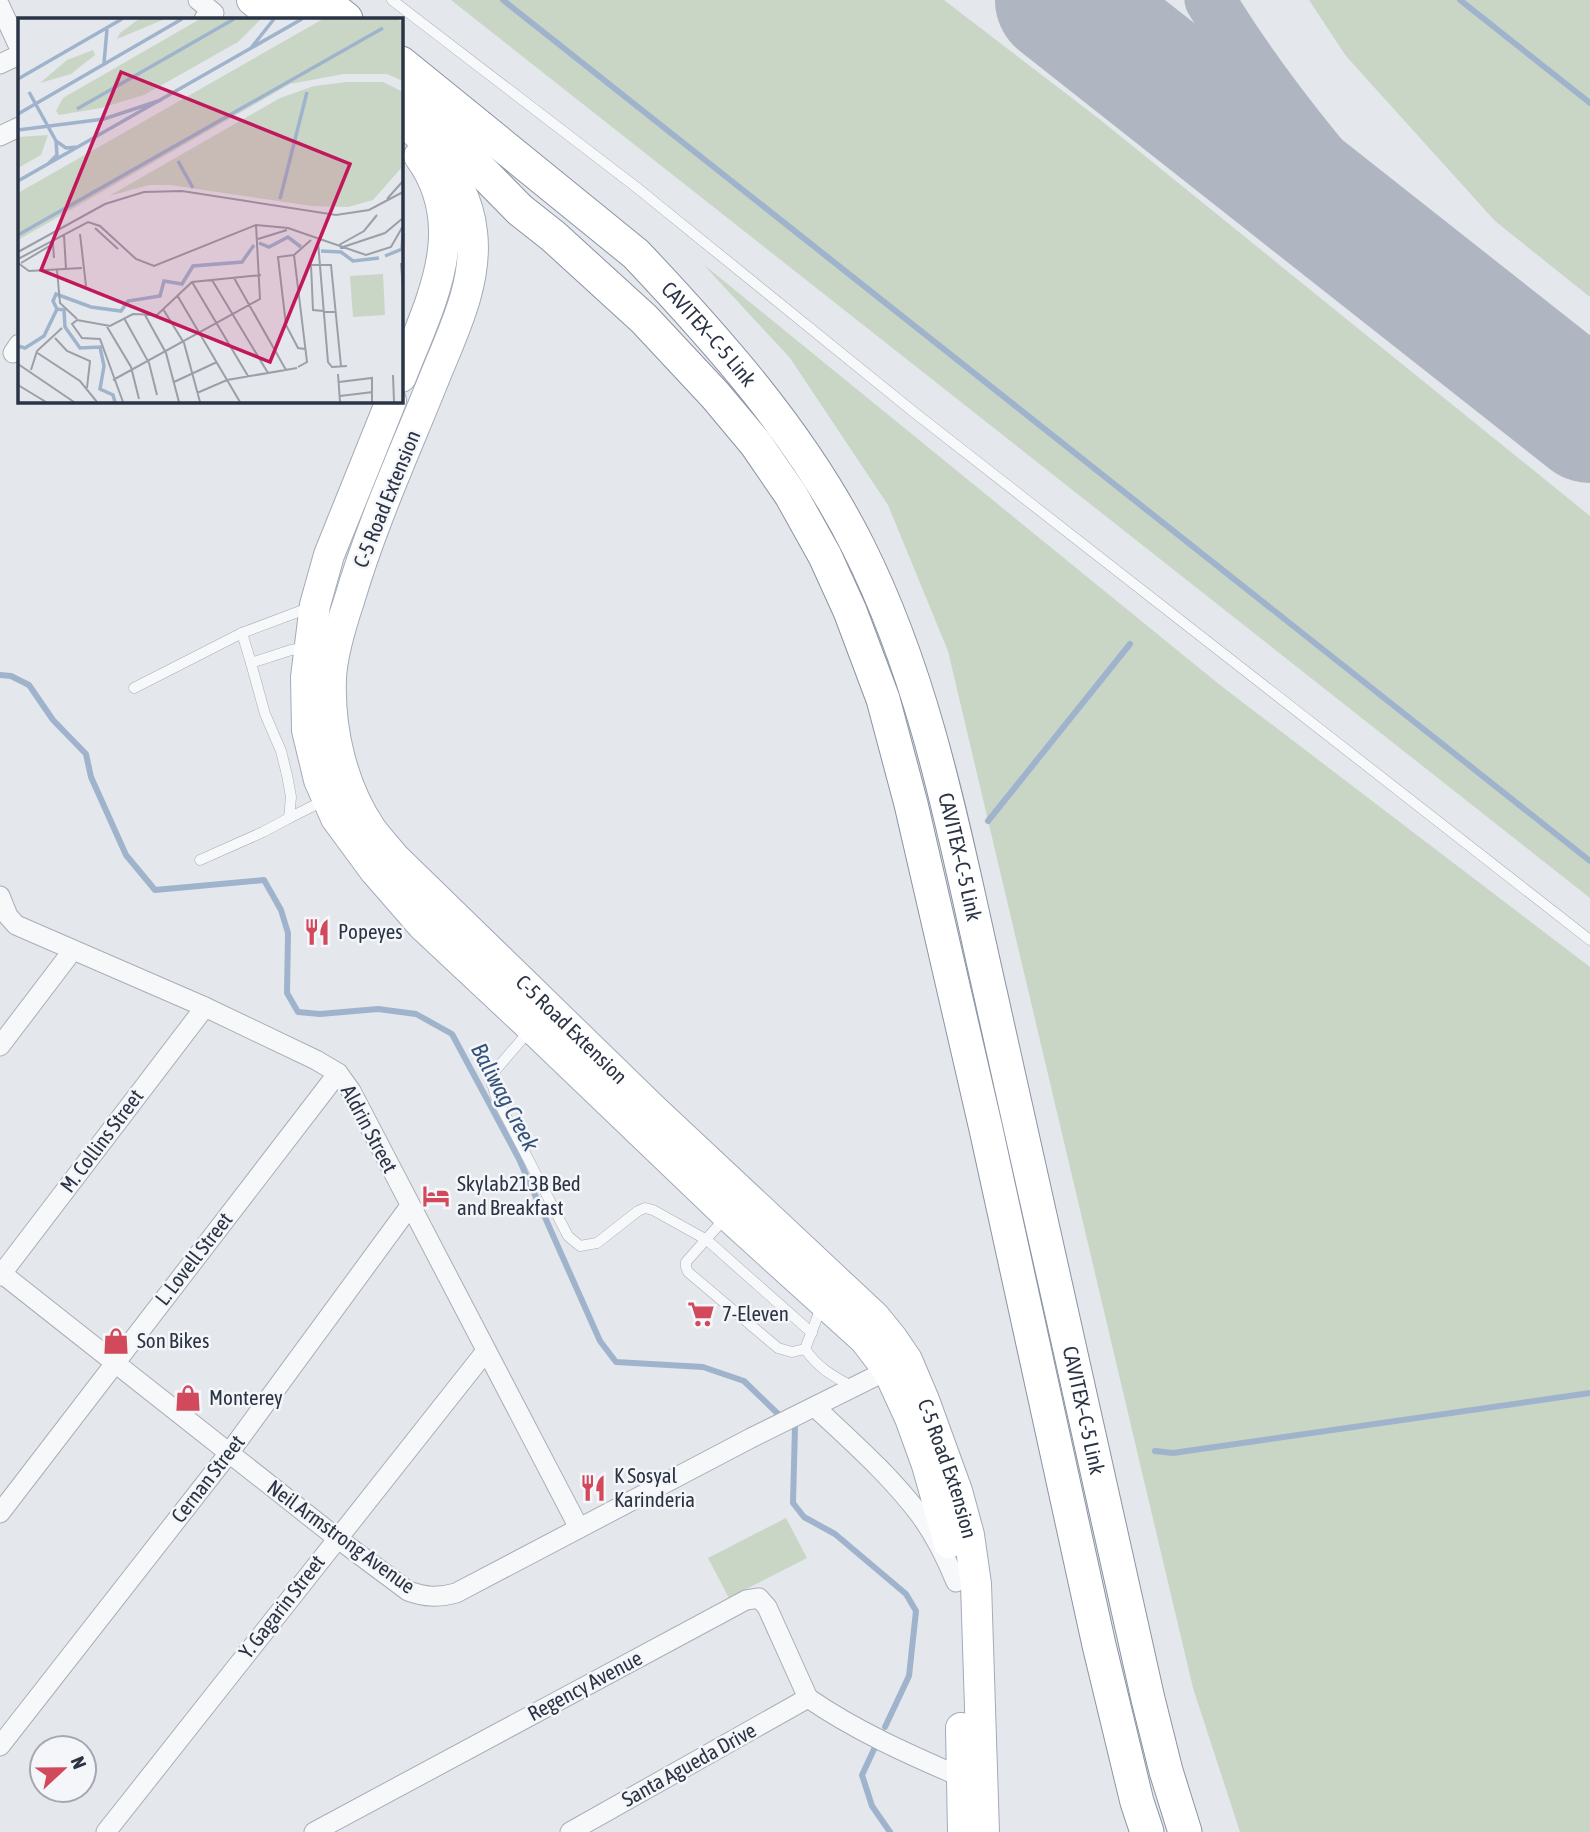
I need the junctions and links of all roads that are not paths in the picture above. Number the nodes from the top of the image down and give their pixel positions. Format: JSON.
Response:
{"nodes":[{"id":1,"x":198,"y":0,"type":"edge"},
{"id":2,"x":252,"y":0,"type":"edge"},
{"id":3,"x":290,"y":0,"type":"edge"},
{"id":4,"x":322,"y":0,"type":"edge"},
{"id":5,"x":392,"y":0,"type":"edge"},
{"id":6,"x":0,"y":6,"type":"edge"},
{"id":7,"x":209,"y":16,"type":"edge"},
{"id":8,"x":274,"y":18,"type":"edge"},
{"id":9,"x":313,"y":18,"type":"edge"},
{"id":10,"x":345,"y":18,"type":"edge"},
{"id":11,"x":18,"y":45,"type":"edge"},
{"id":12,"x":18,"y":55,"type":"edge"},
{"id":13,"x":0,"y":64,"type":"edge"},
{"id":14,"x":402,"y":64,"type":"edge"},
{"id":15,"x":402,"y":97,"type":"edge"},
{"id":16,"x":402,"y":120,"type":"edge"},
{"id":17,"x":18,"y":127,"type":"edge"},
{"id":18,"x":402,"y":135,"type":"edge"},
{"id":19,"x":0,"y":136,"type":"edge"},
{"id":20,"x":402,"y":374,"type":"edge"},
{"id":21,"x":391,"y":402,"type":"edge"},
{"id":22,"x":315,"y":605,"type":"junction"},
{"id":23,"x":242,"y":633,"type":"junction"},
{"id":24,"x":309,"y":647,"type":"junction"},
{"id":25,"x":251,"y":663,"type":"junction"},
{"id":26,"x":134,"y":688,"type":"dead end"},
{"id":27,"x":328,"y":799,"type":"junction"},
{"id":28,"x":289,"y":818,"type":"junction"},
{"id":29,"x":200,"y":860,"type":"dead end"},
{"id":30,"x":0,"y":897,"type":"edge"},
{"id":31,"x":1590,"y":940,"type":"edge"},
{"id":32,"x":73,"y":950,"type":"junction"},
{"id":33,"x":205,"y":1006,"type":"junction"},
{"id":34,"x":532,"y":1028,"type":"junction"},
{"id":35,"x":0,"y":1046,"type":"edge"},
{"id":36,"x":338,"y":1073,"type":"junction"},
{"id":37,"x":410,"y":1206,"type":"junction"},
{"id":38,"x":727,"y":1215,"type":"junction"},
{"id":39,"x":707,"y":1240,"type":"junction"},
{"id":40,"x":1,"y":1274,"type":"edge"},
{"id":41,"x":823,"y":1301,"type":"junction"},
{"id":42,"x":811,"y":1333,"type":"junction"},
{"id":43,"x":805,"y":1349,"type":"junction"},
{"id":44,"x":486,"y":1351,"type":"junction"},
{"id":45,"x":114,"y":1362,"type":"junction"},
{"id":46,"x":897,"y":1365,"type":"junction"},
{"id":47,"x":854,"y":1388,"type":"junction"},
{"id":48,"x":815,"y":1407,"type":"junction"},
{"id":49,"x":229,"y":1452,"type":"junction"},
{"id":50,"x":0,"y":1513,"type":"edge"},
{"id":51,"x":579,"y":1528,"type":"junction"},
{"id":52,"x":337,"y":1538,"type":"junction"},
{"id":53,"x":956,"y":1582,"type":"junction"},
{"id":54,"x":808,"y":1698,"type":"junction"},
{"id":55,"x":0,"y":1746,"type":"edge"},
{"id":56,"x":961,"y":1777,"type":"junction"},
{"id":57,"x":106,"y":1832,"type":"edge"},
{"id":58,"x":314,"y":1832,"type":"edge"},
{"id":59,"x":570,"y":1832,"type":"edge"},
{"id":60,"x":963,"y":1832,"type":"edge"},
{"id":61,"x":984,"y":1832,"type":"edge"},
{"id":62,"x":1147,"y":1832,"type":"edge"},
{"id":63,"x":1185,"y":1832,"type":"edge"}],
"edges":[{"from":1,"to":7,"type":"street"},
{"from":2,"to":8,"type":"main road"},
{"from":3,"to":9,"type":"highway"},
{"from":4,"to":10,"type":"highway"},
{"from":5,"to":31,"type":"lane"},
{"from":6,"to":11,"type":"street"},
{"from":12,"to":13,"type":"street"},
{"from":14,"to":63,"type":"highway","name":"CAVITEX–C-5 Link"},
{"from":15,"to":62,"type":"highway","name":"CAVITEX–C-5 Link"},
{"from":16,"to":46,"type":"main road","name":"C-5 Road Extension"},
{"from":17,"to":19,"type":"street"},
{"from":18,"to":20,"type":"main road"},
{"from":21,"to":22,"type":"main road","name":"C-5 Road Extension"},
{"from":22,"to":23,"type":"lane"},
{"from":22,"to":24,"type":"main road","name":"C-5 Road Extension"},
{"from":23,"to":25,"type":"lane"},
{"from":23,"to":26,"type":"lane"},
{"from":24,"to":25,"type":"lane"},
{"from":24,"to":27,"type":"main road","name":"C-5 Road Extension"},
{"from":25,"to":28,"type":"lane"},
{"from":27,"to":28,"type":"lane"},
{"from":27,"to":34,"type":"main road","name":"C-5 Road Extension"},
{"from":28,"to":29,"type":"lane"},
{"from":30,"to":32,"type":"street","name":"Aldrin Street"},
{"from":32,"to":33,"type":"street","name":"Aldrin Street"},
{"from":32,"to":35,"type":"street"},
{"from":33,"to":36,"type":"street","name":"Aldrin Street"},
{"from":33,"to":40,"type":"street","name":"M. Collins Street"},
{"from":34,"to":38,"type":"main road","name":"C-5 Road Extension"},
{"from":34,"to":39,"type":"lane"},
{"from":36,"to":37,"type":"street","name":"Aldrin Street"},
{"from":36,"to":45,"type":"street","name":"L. Lovell Street"},
{"from":37,"to":44,"type":"street","name":"Aldrin Street"},
{"from":37,"to":49,"type":"street","name":"Cernan Street"},
{"from":38,"to":39,"type":"lane"},
{"from":38,"to":41,"type":"main road","name":"C-5 Road Extension"},
{"from":39,"to":42,"type":"lane"},
{"from":39,"to":43,"type":"lane"},
{"from":40,"to":45,"type":"street","name":"Neil Armstrong Avenue"},
{"from":41,"to":42,"type":"lane"},
{"from":41,"to":46,"type":"main road","name":"C-5 Road Extension"},
{"from":42,"to":43,"type":"lane"},
{"from":43,"to":47,"type":"lane"},
{"from":44,"to":51,"type":"street","name":"Aldrin Street"},
{"from":44,"to":52,"type":"street","name":"Y. Gagarin Street"},
{"from":45,"to":49,"type":"street","name":"Neil Armstrong Avenue"},
{"from":45,"to":50,"type":"street","name":"L. Lovell Street"},
{"from":46,"to":47,"type":"street","name":"Neil Armstrong Avenue"},
{"from":46,"to":53,"type":"main road","name":"C-5 Road Extension"},
{"from":46,"to":61,"type":"main road","name":"C-5 Road Extension"},
{"from":47,"to":48,"type":"street","name":"Neil Armstrong Avenue"},
{"from":48,"to":51,"type":"street","name":"Neil Armstrong Avenue"},
{"from":48,"to":53,"type":"street"},
{"from":49,"to":52,"type":"street","name":"Neil Armstrong Avenue"},
{"from":49,"to":55,"type":"street","name":"Cernan Street"},
{"from":51,"to":52,"type":"street","name":"Neil Armstrong Avenue"},
{"from":52,"to":57,"type":"street","name":"Y. Gagarin Street"},
{"from":53,"to":56,"type":"main road","name":"C-5 Road Extension"},
{"from":54,"to":56,"type":"street"},
{"from":54,"to":58,"type":"street","name":"Regency Avenue"},
{"from":54,"to":59,"type":"street","name":"Santa Agueda Drive"},
{"from":56,"to":60,"type":"main road","name":"C-5 Road Extension"}]}
